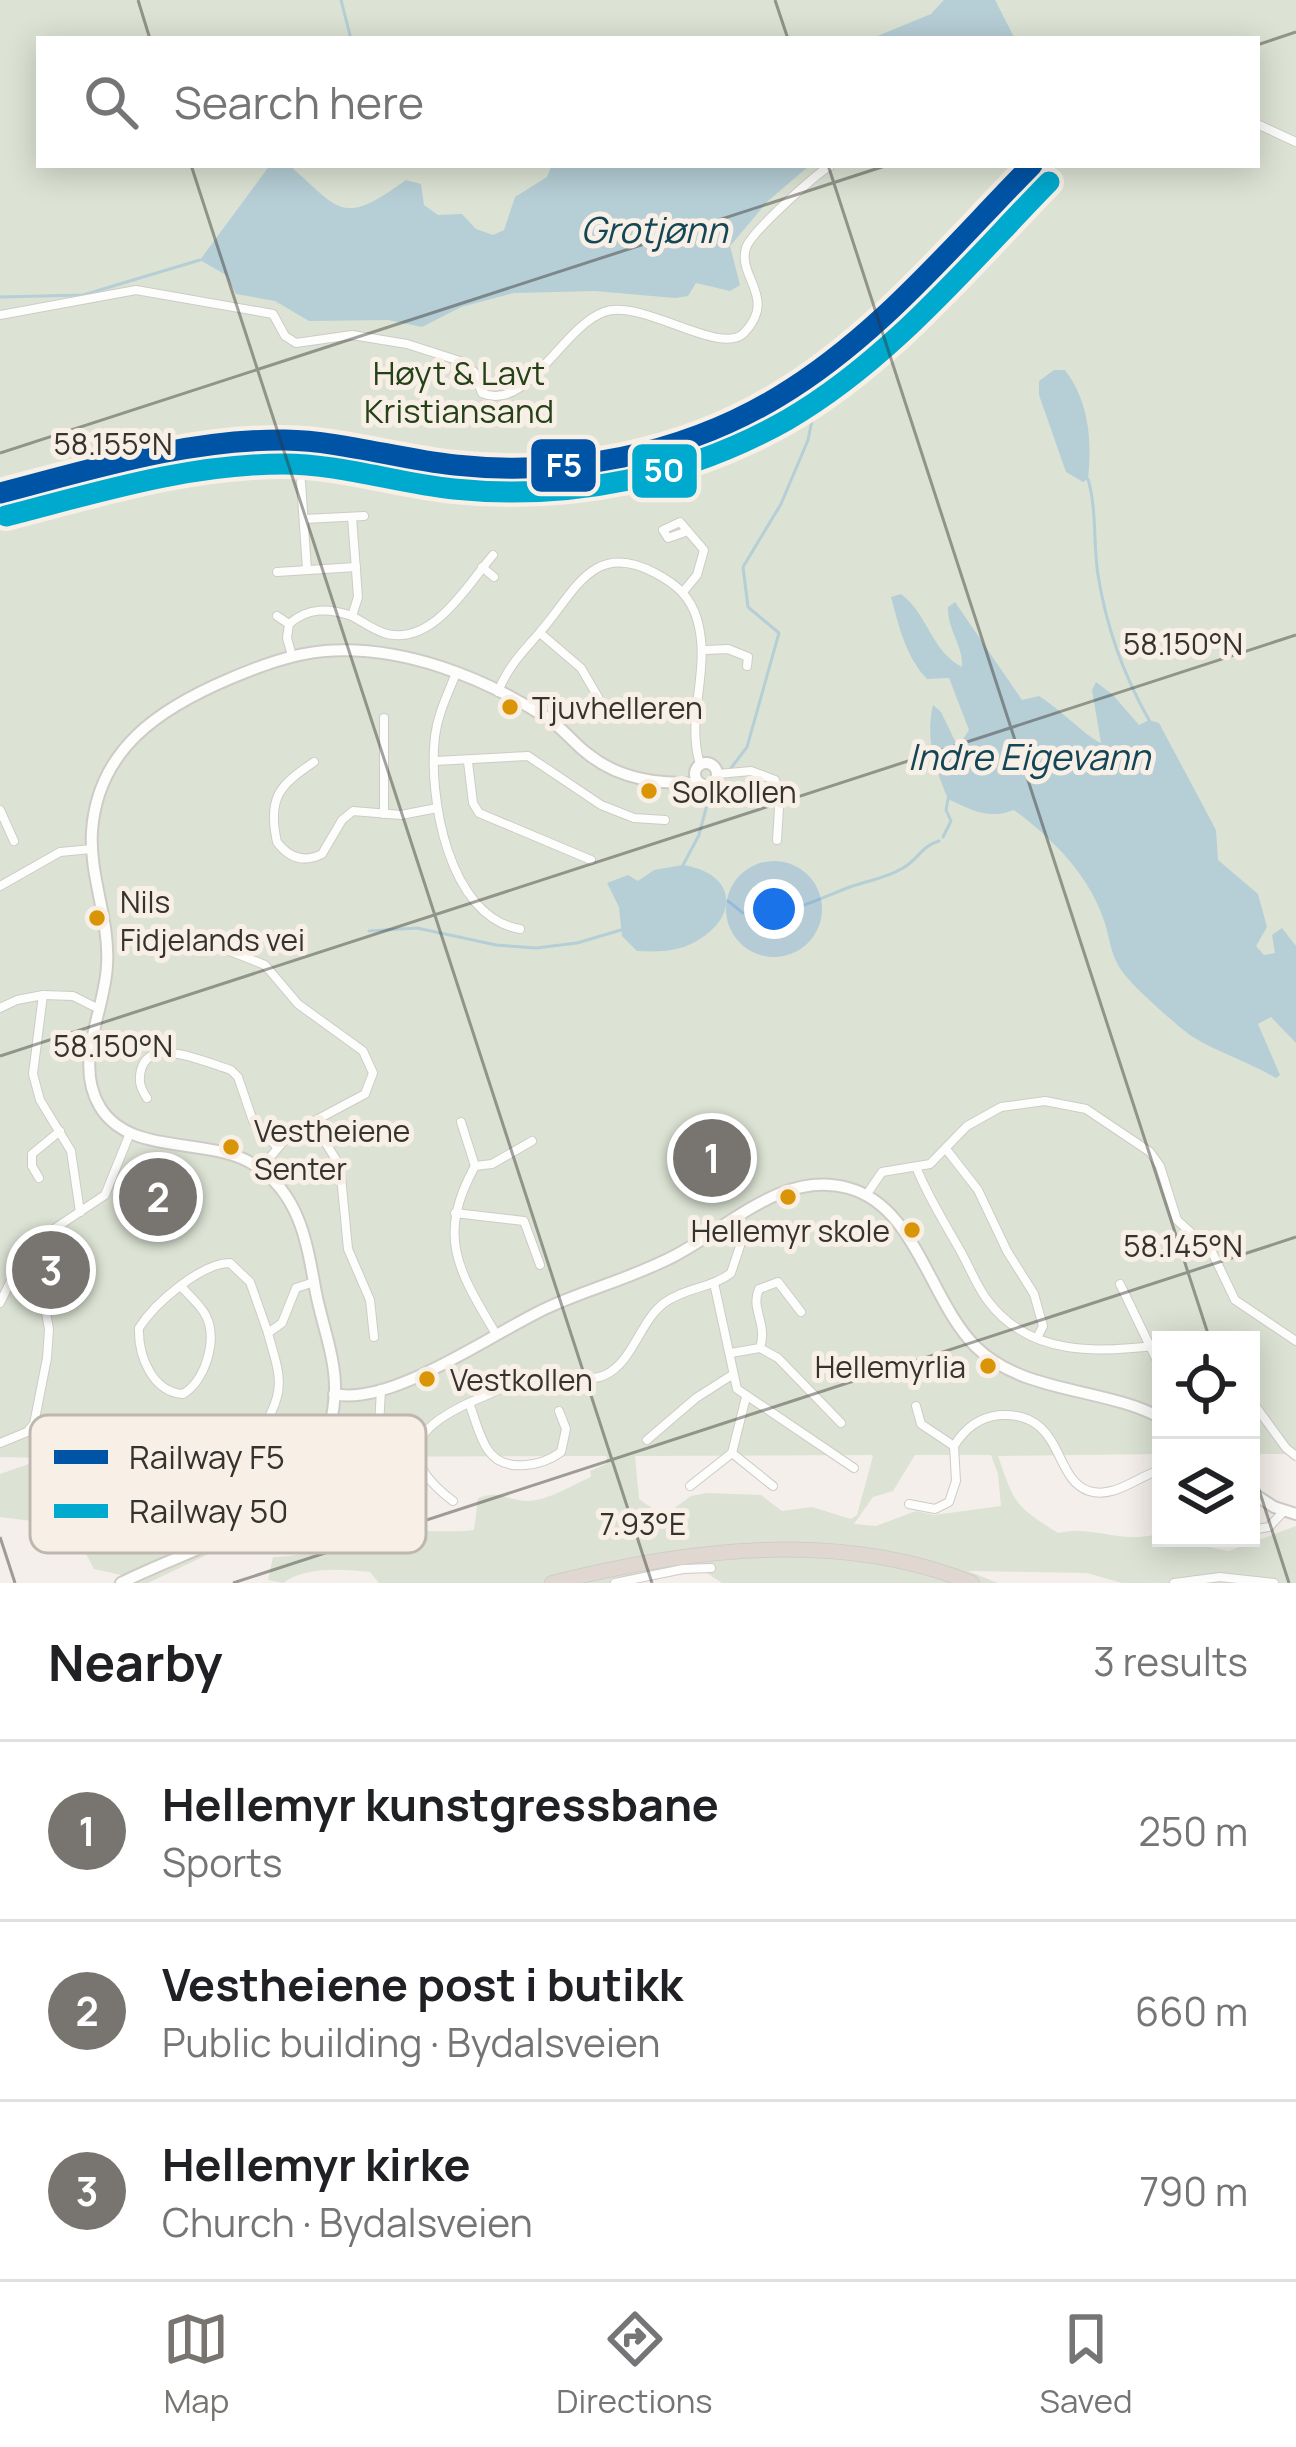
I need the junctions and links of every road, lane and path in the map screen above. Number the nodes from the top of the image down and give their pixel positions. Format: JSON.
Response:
{"nodes":[{"id":1,"x":1260,"y":125,"type":"edge"},
{"id":2,"x":1296,"y":142,"type":"edge"},
{"id":3,"x":827,"y":168,"type":"edge"},
{"id":4,"x":0,"y":315,"type":"edge"},
{"id":5,"x":301,"y":482,"type":"dead end"},
{"id":6,"x":364,"y":516,"type":"dead end"},
{"id":7,"x":352,"y":517,"type":"junction"},
{"id":8,"x":304,"y":519,"type":"junction"},
{"id":9,"x":688,"y":531,"type":"dead end"},
{"id":10,"x":493,"y":555,"type":"dead end"},
{"id":11,"x":356,"y":567,"type":"junction"},
{"id":12,"x":482,"y":567,"type":"junction"},
{"id":13,"x":308,"y":570,"type":"junction"},
{"id":14,"x":277,"y":572,"type":"dead end"},
{"id":15,"x":494,"y":577,"type":"dead end"},
{"id":16,"x":683,"y":592,"type":"junction"},
{"id":17,"x":277,"y":616,"type":"dead end"},
{"id":18,"x":352,"y":616,"type":"junction"},
{"id":19,"x":289,"y":624,"type":"junction"},
{"id":20,"x":540,"y":633,"type":"junction"},
{"id":21,"x":705,"y":650,"type":"junction"},
{"id":22,"x":292,"y":656,"type":"junction"},
{"id":23,"x":747,"y":666,"type":"dead end"},
{"id":24,"x":456,"y":674,"type":"junction"},
{"id":25,"x":497,"y":693,"type":"junction"},
{"id":26,"x":598,"y":697,"type":"dead end"},
{"id":27,"x":384,"y":718,"type":"dead end"},
{"id":28,"x":435,"y":761,"type":"junction"},
{"id":29,"x":468,"y":761,"type":"junction"},
{"id":30,"x":314,"y":762,"type":"dead end"},
{"id":31,"x":698,"y":773,"type":"junction"},
{"id":32,"x":718,"y":774,"type":"junction"},
{"id":33,"x":437,"y":808,"type":"junction"},
{"id":34,"x":0,"y":810,"type":"edge"},
{"id":35,"x":384,"y":814,"type":"junction"},
{"id":36,"x":665,"y":820,"type":"dead end"},
{"id":37,"x":777,"y":839,"type":"dead end"},
{"id":38,"x":14,"y":841,"type":"dead end"},
{"id":39,"x":93,"y":856,"type":"junction"},
{"id":40,"x":591,"y":860,"type":"dead end"},
{"id":41,"x":0,"y":886,"type":"edge"},
{"id":42,"x":520,"y":929,"type":"dead end"},
{"id":43,"x":194,"y":937,"type":"dead end"},
{"id":44,"x":43,"y":995,"type":"junction"},
{"id":45,"x":93,"y":1006,"type":"dead end"},
{"id":46,"x":0,"y":1008,"type":"edge"},
{"id":47,"x":147,"y":1098,"type":"dead end"},
{"id":48,"x":312,"y":1121,"type":"junction"},
{"id":49,"x":461,"y":1122,"type":"dead end"},
{"id":50,"x":60,"y":1131,"type":"junction"},
{"id":51,"x":134,"y":1134,"type":"junction"},
{"id":52,"x":532,"y":1141,"type":"dead end"},
{"id":53,"x":277,"y":1147,"type":"junction"},
{"id":54,"x":946,"y":1149,"type":"junction"},
{"id":55,"x":475,"y":1166,"type":"junction"},
{"id":56,"x":260,"y":1168,"type":"junction"},
{"id":57,"x":917,"y":1168,"type":"junction"},
{"id":58,"x":39,"y":1178,"type":"dead end"},
{"id":59,"x":867,"y":1194,"type":"junction"},
{"id":60,"x":84,"y":1210,"type":"junction"},
{"id":61,"x":455,"y":1213,"type":"junction"},
{"id":62,"x":730,"y":1222,"type":"junction"},
{"id":63,"x":540,"y":1265,"type":"dead end"},
{"id":64,"x":314,"y":1282,"type":"junction"},
{"id":65,"x":714,"y":1283,"type":"junction"},
{"id":66,"x":1120,"y":1284,"type":"dead end"},
{"id":67,"x":181,"y":1286,"type":"junction"},
{"id":68,"x":5,"y":1287,"type":"edge"},
{"id":69,"x":0,"y":1303,"type":"edge"},
{"id":70,"x":801,"y":1312,"type":"dead end"},
{"id":71,"x":268,"y":1333,"type":"junction"},
{"id":72,"x":496,"y":1334,"type":"junction"},
{"id":73,"x":374,"y":1337,"type":"dead end"},
{"id":74,"x":1037,"y":1338,"type":"junction"},
{"id":75,"x":1296,"y":1341,"type":"edge"},
{"id":76,"x":1152,"y":1346,"type":"edge"},
{"id":77,"x":1147,"y":1347,"type":"junction"},
{"id":78,"x":760,"y":1348,"type":"junction"},
{"id":79,"x":731,"y":1353,"type":"junction"},
{"id":80,"x":1152,"y":1355,"type":"edge"},
{"id":81,"x":732,"y":1375,"type":"junction"},
{"id":82,"x":381,"y":1388,"type":"junction"},
{"id":83,"x":334,"y":1394,"type":"junction"},
{"id":84,"x":746,"y":1397,"type":"junction"},
{"id":85,"x":469,"y":1403,"type":"junction"},
{"id":86,"x":916,"y":1406,"type":"dead end"},
{"id":87,"x":559,"y":1411,"type":"dead end"},
{"id":88,"x":1260,"y":1412,"type":"edge"},
{"id":89,"x":1152,"y":1414,"type":"edge"},
{"id":90,"x":36,"y":1415,"type":"edge"},
{"id":91,"x":269,"y":1415,"type":"edge"},
{"id":92,"x":329,"y":1415,"type":"edge"},
{"id":93,"x":380,"y":1415,"type":"edge"},
{"id":94,"x":841,"y":1423,"type":"dead end"},
{"id":95,"x":30,"y":1428,"type":"edge"},
{"id":96,"x":426,"y":1431,"type":"edge"},
{"id":97,"x":646,"y":1440,"type":"dead end"},
{"id":98,"x":0,"y":1443,"type":"edge"},
{"id":99,"x":954,"y":1446,"type":"junction"},
{"id":100,"x":732,"y":1453,"type":"junction"},
{"id":101,"x":1296,"y":1456,"type":"edge"},
{"id":102,"x":854,"y":1468,"type":"dead end"},
{"id":103,"x":426,"y":1471,"type":"edge"},
{"id":104,"x":1152,"y":1474,"type":"edge"},
{"id":105,"x":690,"y":1486,"type":"dead end"},
{"id":106,"x":773,"y":1486,"type":"dead end"},
{"id":107,"x":1260,"y":1497,"type":"edge"},
{"id":108,"x":453,"y":1501,"type":"dead end"},
{"id":109,"x":909,"y":1504,"type":"dead end"},
{"id":110,"x":1290,"y":1513,"type":"edge"},
{"id":111,"x":1260,"y":1529,"type":"edge"},
{"id":112,"x":189,"y":1553,"type":"edge"},
{"id":113,"x":711,"y":1568,"type":"dead end"},
{"id":114,"x":121,"y":1583,"type":"edge"},
{"id":115,"x":552,"y":1583,"type":"edge"},
{"id":116,"x":584,"y":1583,"type":"edge"},
{"id":117,"x":615,"y":1583,"type":"edge"},
{"id":118,"x":948,"y":1583,"type":"edge"},
{"id":119,"x":972,"y":1583,"type":"edge"},
{"id":120,"x":1174,"y":1583,"type":"edge"},
{"id":121,"x":1274,"y":1583,"type":"edge"}],
"edges":[{"from":1,"to":2,"type":"street"},
{"from":3,"to":4,"type":"street"},
{"from":5,"to":8,"type":"street"},
{"from":6,"to":7,"type":"street"},
{"from":7,"to":8,"type":"street"},
{"from":7,"to":11,"type":"street"},
{"from":8,"to":13,"type":"street"},
{"from":9,"to":16,"type":"street"},
{"from":10,"to":12,"type":"street"},
{"from":11,"to":13,"type":"street"},
{"from":11,"to":18,"type":"street"},
{"from":12,"to":15,"type":"street"},
{"from":12,"to":18,"type":"street"},
{"from":13,"to":14,"type":"street"},
{"from":16,"to":20,"type":"street"},
{"from":16,"to":21,"type":"street"},
{"from":17,"to":19,"type":"street"},
{"from":18,"to":19,"type":"street"},
{"from":19,"to":22,"type":"street"},
{"from":20,"to":25,"type":"street"},
{"from":20,"to":26,"type":"street"},
{"from":21,"to":23,"type":"street"},
{"from":21,"to":31,"type":"street"},
{"from":22,"to":24,"type":"street"},
{"from":22,"to":39,"type":"street"},
{"from":24,"to":25,"type":"street"},
{"from":24,"to":28,"type":"street"},
{"from":25,"to":31,"type":"street"},
{"from":27,"to":35,"type":"street"},
{"from":28,"to":29,"type":"street"},
{"from":28,"to":33,"type":"street"},
{"from":29,"to":36,"type":"street"},
{"from":29,"to":40,"type":"street"},
{"from":30,"to":35,"type":"street"},
{"from":31,"to":32,"type":"street"},
{"from":31,"to":32,"type":"street"},
{"from":32,"to":37,"type":"street"},
{"from":33,"to":35,"type":"street"},
{"from":33,"to":42,"type":"street"},
{"from":34,"to":38,"type":"street"},
{"from":39,"to":41,"type":"street"},
{"from":39,"to":51,"type":"street"},
{"from":43,"to":48,"type":"street"},
{"from":44,"to":45,"type":"street"},
{"from":44,"to":46,"type":"street"},
{"from":44,"to":50,"type":"street"},
{"from":47,"to":53,"type":"street"},
{"from":48,"to":53,"type":"street"},
{"from":48,"to":73,"type":"street"},
{"from":49,"to":55,"type":"street"},
{"from":50,"to":58,"type":"street"},
{"from":50,"to":60,"type":"street"},
{"from":51,"to":56,"type":"street"},
{"from":51,"to":60,"type":"street"},
{"from":52,"to":55,"type":"street"},
{"from":53,"to":56,"type":"street"},
{"from":54,"to":57,"type":"street"},
{"from":54,"to":74,"type":"street"},
{"from":54,"to":75,"type":"street"},
{"from":55,"to":61,"type":"street"},
{"from":56,"to":64,"type":"street"},
{"from":57,"to":59,"type":"street"},
{"from":57,"to":74,"type":"street"},
{"from":59,"to":62,"type":"street"},
{"from":59,"to":89,"type":"street"},
{"from":60,"to":68,"type":"street"},
{"from":61,"to":63,"type":"street"},
{"from":61,"to":72,"type":"street"},
{"from":62,"to":65,"type":"street"},
{"from":62,"to":72,"type":"street"},
{"from":64,"to":71,"type":"street"},
{"from":64,"to":83,"type":"street"},
{"from":65,"to":79,"type":"street"},
{"from":65,"to":85,"type":"street"},
{"from":66,"to":77,"type":"street"},
{"from":67,"to":67,"type":"street"},
{"from":67,"to":71,"type":"street"},
{"from":68,"to":69,"type":"street"},
{"from":68,"to":90,"type":"street"},
{"from":70,"to":78,"type":"street"},
{"from":71,"to":91,"type":"street"},
{"from":72,"to":82,"type":"street"},
{"from":74,"to":77,"type":"street"},
{"from":76,"to":77,"type":"street"},
{"from":77,"to":80,"type":"street"},
{"from":78,"to":79,"type":"street"},
{"from":78,"to":94,"type":"street"},
{"from":79,"to":81,"type":"street"},
{"from":81,"to":84,"type":"street"},
{"from":81,"to":97,"type":"street"},
{"from":82,"to":83,"type":"street"},
{"from":82,"to":93,"type":"street"},
{"from":83,"to":92,"type":"street"},
{"from":84,"to":100,"type":"street"},
{"from":84,"to":102,"type":"street"},
{"from":85,"to":87,"type":"street"},
{"from":85,"to":96,"type":"street"},
{"from":86,"to":99,"type":"street"},
{"from":88,"to":101,"type":"street"},
{"from":95,"to":98,"type":"street"},
{"from":99,"to":104,"type":"street"},
{"from":99,"to":109,"type":"street"},
{"from":100,"to":105,"type":"street"},
{"from":100,"to":106,"type":"street"},
{"from":103,"to":108,"type":"street"},
{"from":107,"to":110,"type":"street"},
{"from":110,"to":111,"type":"street"},
{"from":112,"to":114,"type":"street"},
{"from":113,"to":117,"type":"street"},
{"from":115,"to":119,"type":"highway"},
{"from":116,"to":118,"type":"highway"},
{"from":120,"to":121,"type":"street"}]}
